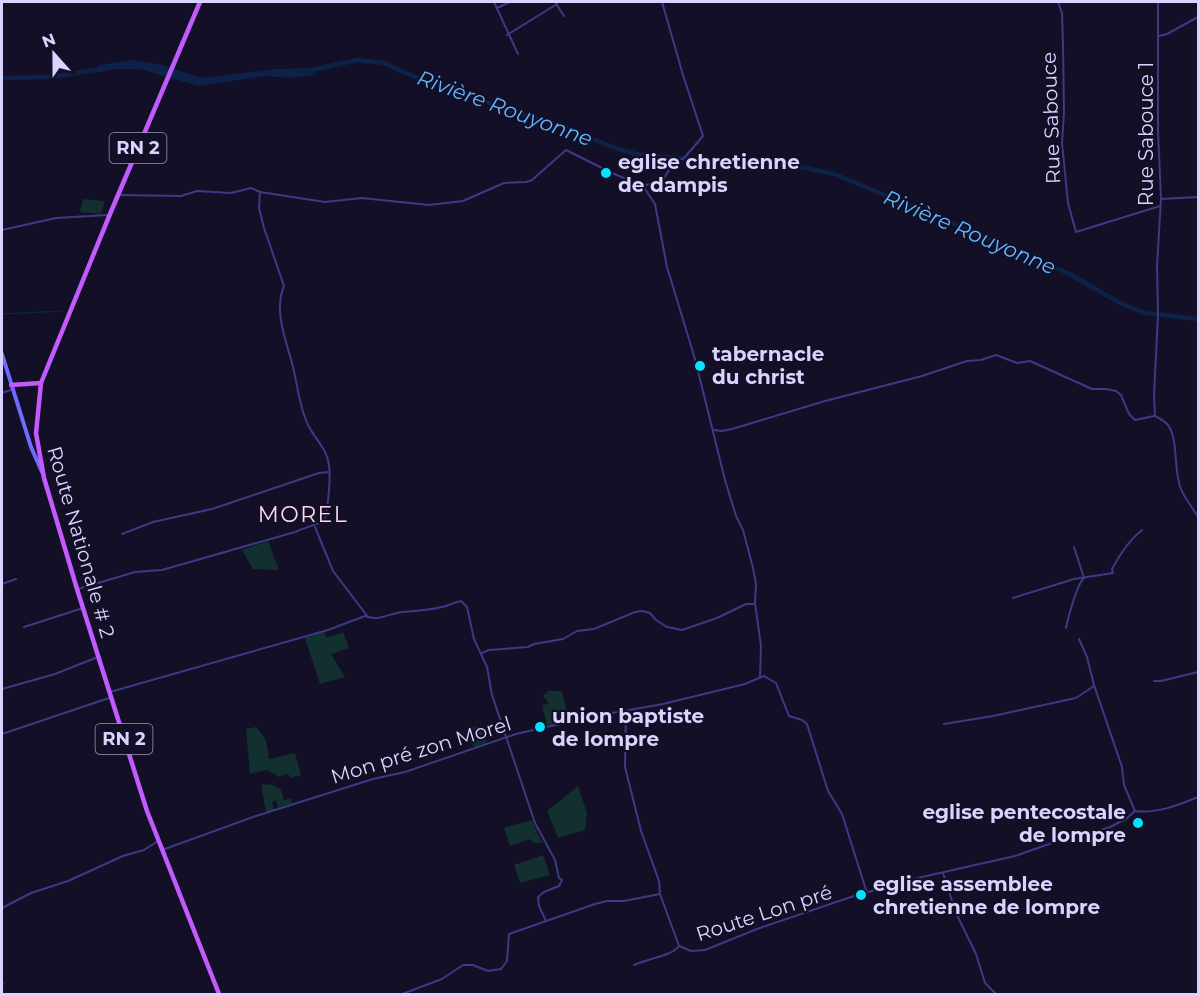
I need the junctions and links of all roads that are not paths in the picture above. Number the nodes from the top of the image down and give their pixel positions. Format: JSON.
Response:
{"nodes":[{"id":1,"x":200,"y":2,"type":"edge"},
{"id":2,"x":494,"y":2,"type":"edge"},
{"id":3,"x":510,"y":2,"type":"edge"},
{"id":4,"x":662,"y":2,"type":"edge"},
{"id":5,"x":1058,"y":2,"type":"edge"},
{"id":6,"x":1158,"y":2,"type":"edge"},
{"id":7,"x":556,"y":3,"type":"edge"},
{"id":8,"x":497,"y":8,"type":"junction"},
{"id":9,"x":564,"y":16,"type":"dead end"},
{"id":10,"x":1198,"y":17,"type":"edge"},
{"id":11,"x":507,"y":34,"type":"junction"},
{"id":12,"x":1159,"y":36,"type":"junction"},
{"id":13,"x":518,"y":54,"type":"dead end"},
{"id":14,"x":643,"y":186,"type":"junction"},
{"id":15,"x":260,"y":192,"type":"junction"},
{"id":16,"x":119,"y":195,"type":"junction"},
{"id":17,"x":1198,"y":197,"type":"edge"},
{"id":18,"x":1161,"y":199,"type":"junction"},
{"id":19,"x":1160,"y":206,"type":"junction"},
{"id":20,"x":110,"y":214,"type":"junction"},
{"id":21,"x":2,"y":230,"type":"edge"},
{"id":22,"x":2,"y":354,"type":"edge"},
{"id":23,"x":41,"y":383,"type":"junction"},
{"id":24,"x":12,"y":387,"type":"junction"},
{"id":25,"x":2,"y":393,"type":"edge"},
{"id":26,"x":1155,"y":416,"type":"junction"},
{"id":27,"x":714,"y":430,"type":"junction"},
{"id":28,"x":329,"y":472,"type":"junction"},
{"id":29,"x":44,"y":478,"type":"junction"},
{"id":30,"x":1198,"y":517,"type":"edge"},
{"id":31,"x":314,"y":527,"type":"junction"},
{"id":32,"x":1142,"y":530,"type":"dead end"},
{"id":33,"x":122,"y":534,"type":"dead end"},
{"id":34,"x":1074,"y":547,"type":"dead end"},
{"id":35,"x":1084,"y":578,"type":"junction"},
{"id":36,"x":16,"y":579,"type":"dead end"},
{"id":37,"x":2,"y":584,"type":"edge"},
{"id":38,"x":77,"y":589,"type":"junction"},
{"id":39,"x":1013,"y":598,"type":"dead end"},
{"id":40,"x":755,"y":603,"type":"junction"},
{"id":41,"x":83,"y":608,"type":"junction"},
{"id":42,"x":368,"y":617,"type":"junction"},
{"id":43,"x":24,"y":627,"type":"dead end"},
{"id":44,"x":1066,"y":628,"type":"dead end"},
{"id":45,"x":1079,"y":639,"type":"dead end"},
{"id":46,"x":482,"y":653,"type":"junction"},
{"id":47,"x":99,"y":657,"type":"junction"},
{"id":48,"x":1198,"y":672,"type":"edge"},
{"id":49,"x":760,"y":677,"type":"junction"},
{"id":50,"x":1154,"y":681,"type":"dead end"},
{"id":51,"x":1094,"y":685,"type":"junction"},
{"id":52,"x":2,"y":689,"type":"edge"},
{"id":53,"x":111,"y":695,"type":"junction"},
{"id":54,"x":626,"y":711,"type":"junction"},
{"id":55,"x":944,"y":724,"type":"dead end"},
{"id":56,"x":2,"y":734,"type":"edge"},
{"id":57,"x":506,"y":737,"type":"junction"},
{"id":58,"x":1198,"y":797,"type":"edge"},
{"id":59,"x":1135,"y":811,"type":"junction"},
{"id":60,"x":158,"y":841,"type":"junction"},
{"id":61,"x":162,"y":850,"type":"junction"},
{"id":62,"x":944,"y":873,"type":"junction"},
{"id":63,"x":867,"y":892,"type":"junction"},
{"id":64,"x":660,"y":894,"type":"junction"},
{"id":65,"x":2,"y":908,"type":"edge"},
{"id":66,"x":546,"y":922,"type":"junction"},
{"id":67,"x":679,"y":946,"type":"junction"},
{"id":68,"x":634,"y":965,"type":"dead end"},
{"id":69,"x":219,"y":994,"type":"edge"},
{"id":70,"x":402,"y":994,"type":"edge"},
{"id":71,"x":996,"y":994,"type":"edge"}],
"edges":[{"from":1,"to":16,"type":"main road","name":"Route Nationale # 2","number":"RN 2"},
{"from":2,"to":8,"type":"street"},
{"from":3,"to":8,"type":"street"},
{"from":4,"to":14,"type":"street"},
{"from":5,"to":19,"type":"street","name":"Rue Sabouce"},
{"from":6,"to":12,"type":"street","name":"Rue Sabouce 1"},
{"from":7,"to":9,"type":"street"},
{"from":7,"to":11,"type":"street"},
{"from":8,"to":11,"type":"street"},
{"from":10,"to":12,"type":"street"},
{"from":11,"to":13,"type":"street"},
{"from":12,"to":18,"type":"street","name":"Rue Sabouce 1"},
{"from":14,"to":15,"type":"street"},
{"from":14,"to":27,"type":"street"},
{"from":15,"to":16,"type":"street"},
{"from":15,"to":28,"type":"street"},
{"from":16,"to":20,"type":"main road","name":"Route Nationale # 2","number":"RN 2"},
{"from":17,"to":18,"type":"street"},
{"from":18,"to":19,"type":"street","name":"Rue Sabouce 1"},
{"from":19,"to":26,"type":"street","name":"Rue Sabouce 1"},
{"from":20,"to":21,"type":"street"},
{"from":20,"to":23,"type":"main road","name":"Route Nationale # 2","number":"RN 2"},
{"from":22,"to":24,"type":"main road"},
{"from":23,"to":24,"type":"main road"},
{"from":23,"to":29,"type":"main road","name":"Route Nationale # 2","number":"RN 2"},
{"from":24,"to":25,"type":"street"},
{"from":24,"to":29,"type":"main road"},
{"from":26,"to":27,"type":"street"},
{"from":26,"to":30,"type":"street"},
{"from":27,"to":40,"type":"street"},
{"from":28,"to":31,"type":"street"},
{"from":28,"to":33,"type":"street"},
{"from":29,"to":38,"type":"main road","name":"Route Nationale # 2","number":"RN 2"},
{"from":31,"to":38,"type":"street"},
{"from":31,"to":42,"type":"street"},
{"from":32,"to":35,"type":"street"},
{"from":34,"to":35,"type":"street"},
{"from":35,"to":39,"type":"street"},
{"from":35,"to":44,"type":"street"},
{"from":36,"to":37,"type":"street"},
{"from":38,"to":41,"type":"main road","name":"Route Nationale # 2","number":"RN 2"},
{"from":40,"to":46,"type":"street"},
{"from":40,"to":49,"type":"street"},
{"from":41,"to":43,"type":"street"},
{"from":41,"to":47,"type":"main road","name":"Route Nationale # 2","number":"RN 2"},
{"from":42,"to":46,"type":"street"},
{"from":42,"to":53,"type":"street"},
{"from":45,"to":51,"type":"street"},
{"from":46,"to":57,"type":"street"},
{"from":47,"to":52,"type":"street"},
{"from":47,"to":53,"type":"main road","name":"Route Nationale # 2","number":"RN 2"},
{"from":48,"to":50,"type":"street"},
{"from":49,"to":54,"type":"street","name":"Mon pré zon Morel"},
{"from":49,"to":63,"type":"street"},
{"from":51,"to":55,"type":"street"},
{"from":51,"to":59,"type":"street"},
{"from":53,"to":56,"type":"street"},
{"from":53,"to":60,"type":"main road","name":"Route Nationale # 2","number":"RN 2"},
{"from":54,"to":57,"type":"street","name":"Mon pré zon Morel"},
{"from":54,"to":64,"type":"street","name":"Route Lon pré"},
{"from":57,"to":61,"type":"street","name":"Mon pré zon Morel"},
{"from":57,"to":66,"type":"street"},
{"from":58,"to":59,"type":"street","name":"Route Lon pré"},
{"from":59,"to":62,"type":"street","name":"Route Lon pré"},
{"from":60,"to":61,"type":"main road","name":"Route Nationale # 2","number":"RN 2"},
{"from":60,"to":65,"type":"street"},
{"from":61,"to":69,"type":"main road","name":"Route Nationale # 2","number":"RN 2"},
{"from":62,"to":63,"type":"street","name":"Route Lon pré"},
{"from":62,"to":71,"type":"street"},
{"from":63,"to":67,"type":"street","name":"Route Lon pré"},
{"from":64,"to":66,"type":"street"},
{"from":64,"to":67,"type":"street","name":"Route Lon pré"},
{"from":66,"to":70,"type":"street"},
{"from":67,"to":68,"type":"street"}]}
